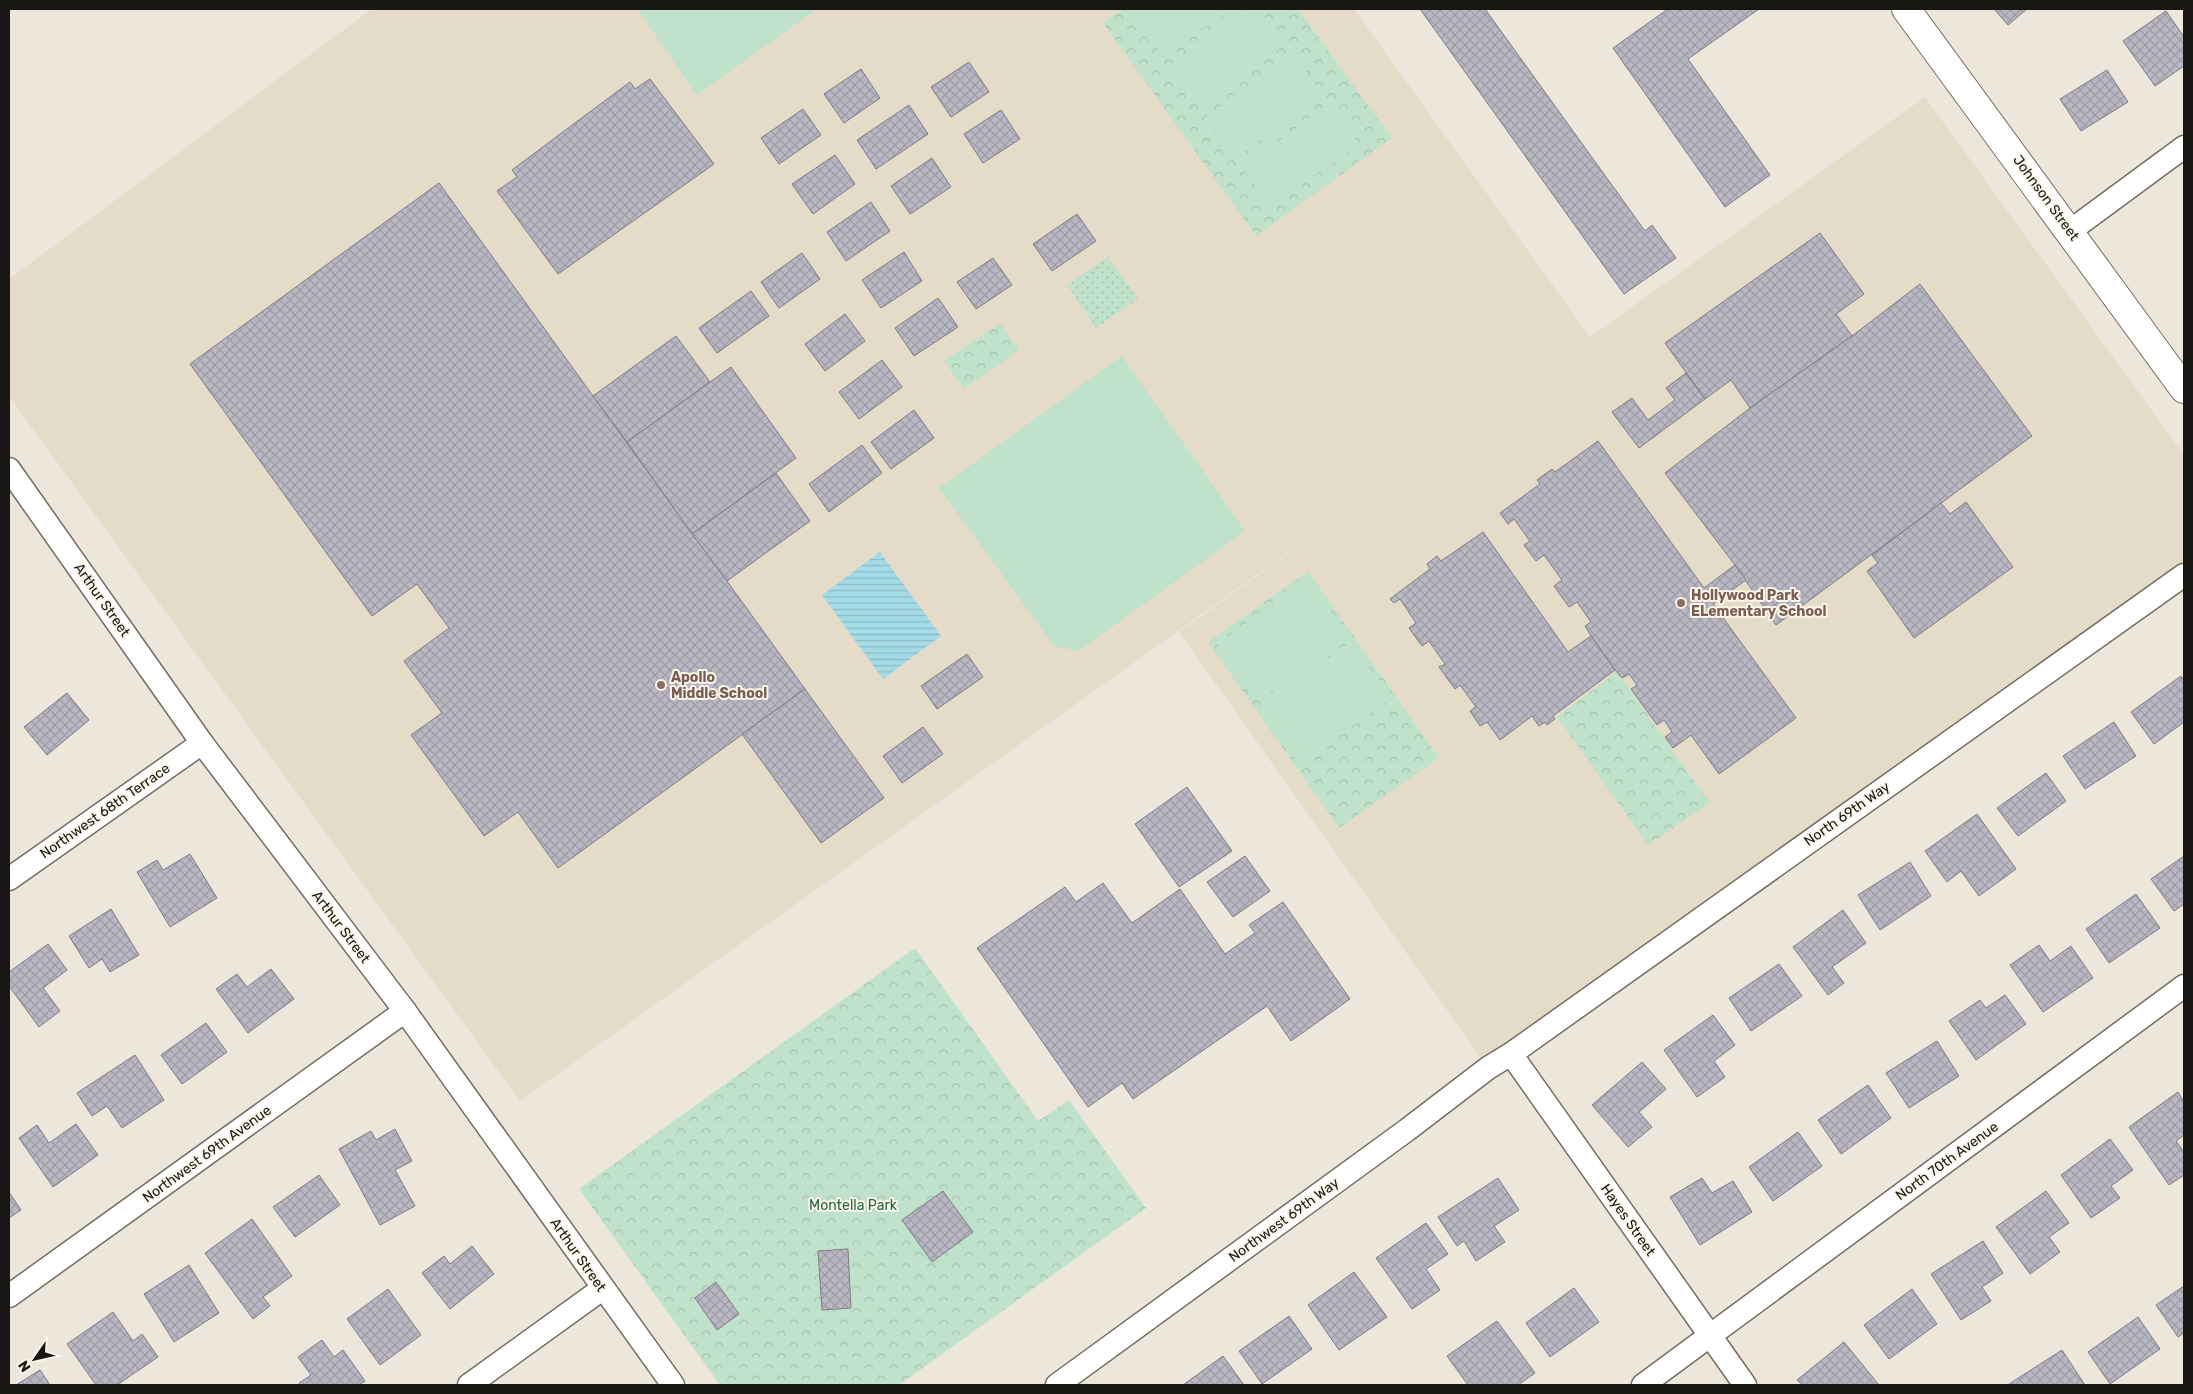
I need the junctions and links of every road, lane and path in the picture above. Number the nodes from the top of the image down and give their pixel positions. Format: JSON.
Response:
{"nodes":[{"id":1,"x":1906,"y":9,"type":"edge"},
{"id":2,"x":2184,"y":147,"type":"edge"},
{"id":3,"x":2070,"y":231,"type":"junction"},
{"id":4,"x":2184,"y":389,"type":"edge"},
{"id":5,"x":9,"y":469,"type":"edge"},
{"id":6,"x":2184,"y":574,"type":"edge"},
{"id":7,"x":202,"y":743,"type":"junction"},
{"id":8,"x":9,"y":878,"type":"edge"},
{"id":9,"x":2184,"y":986,"type":"edge"},
{"id":10,"x":405,"y":1011,"type":"junction"},
{"id":11,"x":1511,"y":1054,"type":"junction"},
{"id":12,"x":602,"y":1289,"type":"junction"},
{"id":13,"x":9,"y":1296,"type":"edge"},
{"id":14,"x":1711,"y":1336,"type":"junction"},
{"id":15,"x":469,"y":1385,"type":"edge"},
{"id":16,"x":673,"y":1385,"type":"edge"},
{"id":17,"x":1057,"y":1385,"type":"edge"},
{"id":18,"x":1644,"y":1385,"type":"edge"},
{"id":19,"x":1746,"y":1385,"type":"edge"}],
"edges":[{"from":1,"to":3,"type":"street","name":"Johnson Street"},
{"from":2,"to":3,"type":"street"},
{"from":3,"to":4,"type":"street","name":"Johnson Street"},
{"from":5,"to":7,"type":"street","name":"Arthur Street"},
{"from":6,"to":11,"type":"street","name":"North 69th Way"},
{"from":7,"to":8,"type":"street","name":"Northwest 68th Terrace"},
{"from":7,"to":10,"type":"street","name":"Arthur Street"},
{"from":9,"to":14,"type":"street","name":"North 70th Avenue"},
{"from":10,"to":12,"type":"street","name":"Arthur Street"},
{"from":10,"to":13,"type":"street","name":"Northwest 69th Avenue"},
{"from":11,"to":14,"type":"street","name":"Hayes Street"},
{"from":11,"to":17,"type":"street","name":"Northwest 69th Way"},
{"from":12,"to":15,"type":"street"},
{"from":12,"to":16,"type":"street","name":"Arthur Street"},
{"from":14,"to":18,"type":"street","name":"North 70th Avenue"},
{"from":14,"to":19,"type":"street","name":"Hayes Street"}]}
